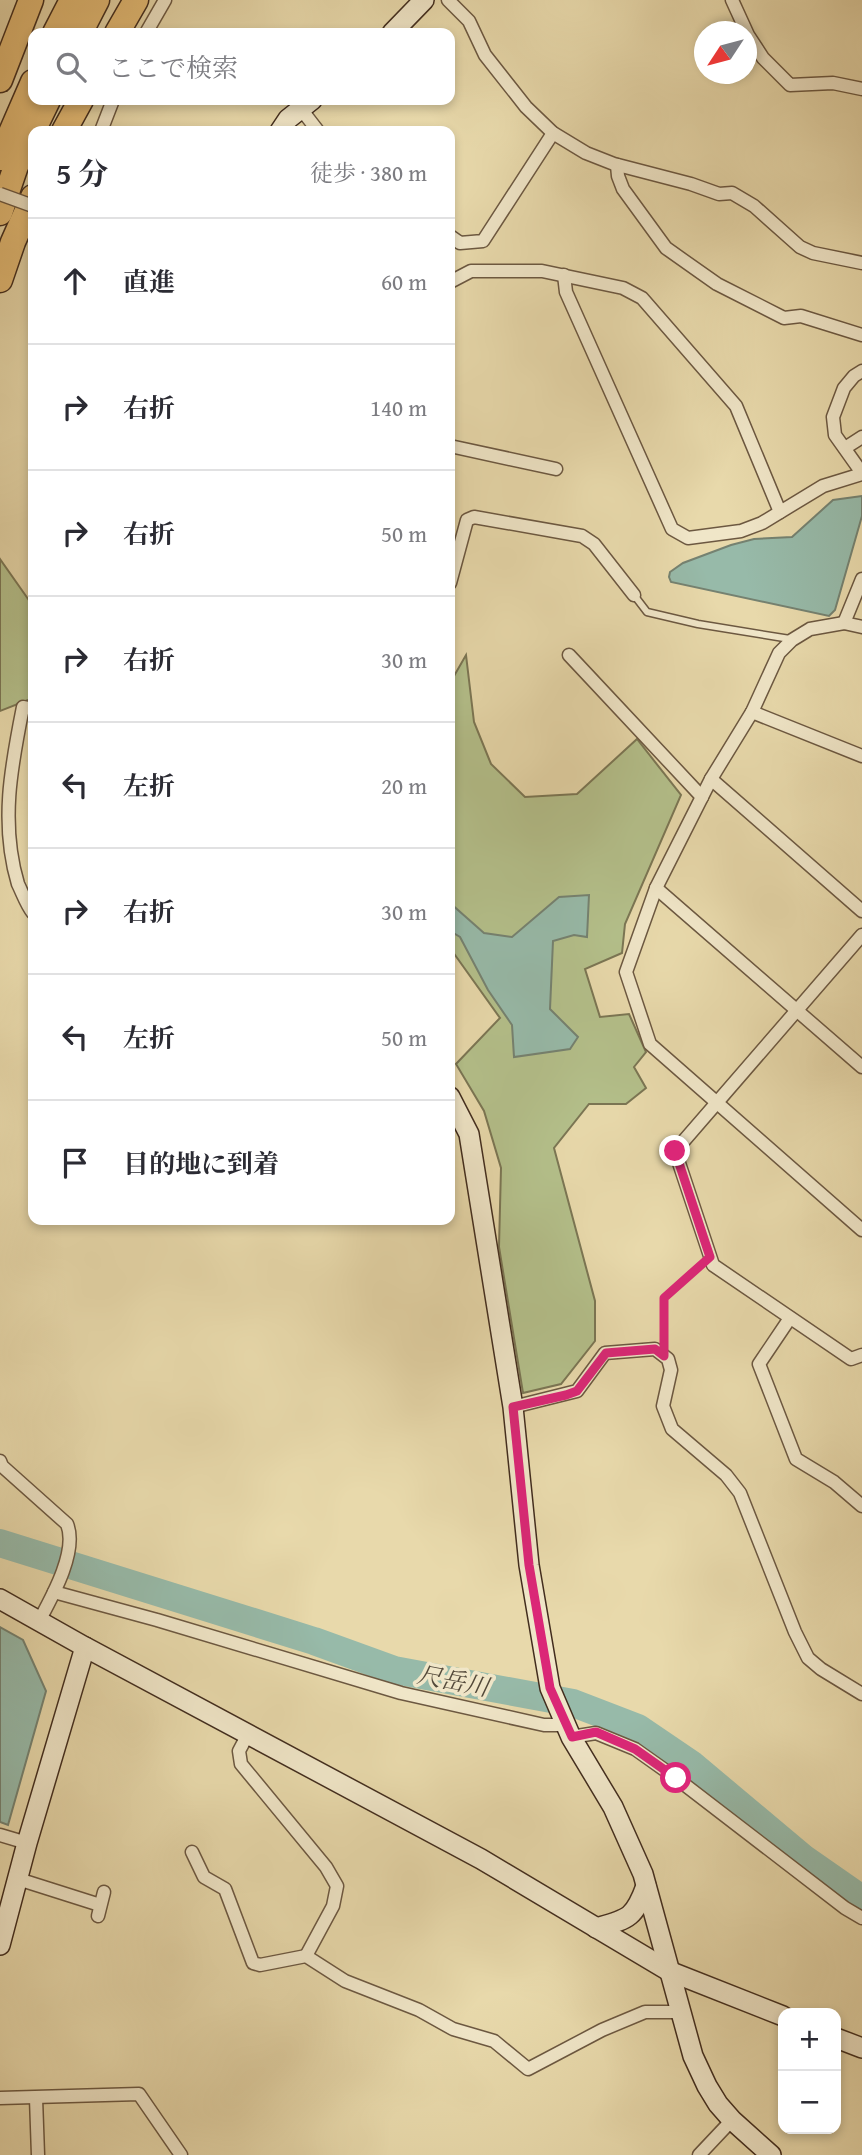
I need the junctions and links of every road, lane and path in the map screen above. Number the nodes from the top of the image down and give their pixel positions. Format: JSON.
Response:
{"nodes":[{"id":1,"x":30,"y":0,"type":"edge"},
{"id":2,"x":72,"y":0,"type":"edge"},
{"id":3,"x":97,"y":0,"type":"edge"},
{"id":4,"x":136,"y":0,"type":"edge"},
{"id":5,"x":165,"y":0,"type":"edge"},
{"id":6,"x":424,"y":0,"type":"edge"},
{"id":7,"x":448,"y":0,"type":"edge"},
{"id":8,"x":732,"y":0,"type":"edge"},
{"id":9,"x":58,"y":28,"type":"edge"},
{"id":10,"x":82,"y":28,"type":"edge"},
{"id":11,"x":120,"y":28,"type":"edge"},
{"id":12,"x":149,"y":28,"type":"edge"},
{"id":13,"x":397,"y":28,"type":"edge"},
{"id":14,"x":0,"y":80,"type":"edge"},
{"id":15,"x":862,"y":89,"type":"edge"},
{"id":16,"x":28,"y":94,"type":"edge"},
{"id":17,"x":46,"y":105,"type":"edge"},
{"id":18,"x":78,"y":105,"type":"edge"},
{"id":19,"x":111,"y":105,"type":"edge"},
{"id":20,"x":305,"y":105,"type":"edge"},
{"id":21,"x":306,"y":105,"type":"edge"},
{"id":22,"x":35,"y":126,"type":"edge"},
{"id":23,"x":67,"y":126,"type":"edge"},
{"id":24,"x":103,"y":126,"type":"edge"},
{"id":25,"x":284,"y":126,"type":"edge"},
{"id":26,"x":316,"y":126,"type":"edge"},
{"id":27,"x":553,"y":133,"type":"junction"},
{"id":28,"x":28,"y":141,"type":"edge"},
{"id":29,"x":0,"y":158,"type":"edge"},
{"id":30,"x":617,"y":165,"type":"junction"},
{"id":31,"x":0,"y":194,"type":"edge"},
{"id":32,"x":28,"y":204,"type":"edge"},
{"id":33,"x":28,"y":208,"type":"edge"},
{"id":34,"x":0,"y":213,"type":"edge"},
{"id":35,"x":455,"y":240,"type":"edge"},
{"id":36,"x":862,"y":263,"type":"edge"},
{"id":37,"x":564,"y":275,"type":"junction"},
{"id":38,"x":455,"y":279,"type":"edge"},
{"id":39,"x":0,"y":280,"type":"edge"},
{"id":40,"x":862,"y":335,"type":"edge"},
{"id":41,"x":862,"y":371,"type":"edge"},
{"id":42,"x":862,"y":437,"type":"edge"},
{"id":43,"x":455,"y":447,"type":"edge"},
{"id":44,"x":845,"y":448,"type":"junction"},
{"id":45,"x":556,"y":469,"type":"dead end"},
{"id":46,"x":862,"y":473,"type":"edge"},
{"id":47,"x":780,"y":512,"type":"junction"},
{"id":48,"x":455,"y":563,"type":"edge"},
{"id":49,"x":862,"y":579,"type":"edge"},
{"id":50,"x":634,"y":595,"type":"joint"},
{"id":51,"x":844,"y":623,"type":"junction"},
{"id":52,"x":862,"y":627,"type":"edge"},
{"id":53,"x":792,"y":640,"type":"junction"},
{"id":54,"x":569,"y":655,"type":"dead end"},
{"id":55,"x":28,"y":708,"type":"edge"},
{"id":56,"x":752,"y":712,"type":"junction"},
{"id":57,"x":862,"y":755,"type":"edge"},
{"id":58,"x":711,"y":779,"type":"junction"},
{"id":59,"x":702,"y":797,"type":"junction"},
{"id":60,"x":656,"y":888,"type":"junction"},
{"id":61,"x":28,"y":907,"type":"edge"},
{"id":62,"x":862,"y":911,"type":"edge"},
{"id":63,"x":862,"y":935,"type":"edge"},
{"id":64,"x":798,"y":1011,"type":"junction"},
{"id":65,"x":862,"y":1067,"type":"edge"},
{"id":66,"x":717,"y":1103,"type":"junction"},
{"id":67,"x":455,"y":1107,"type":"edge"},
{"id":68,"x":862,"y":1230,"type":"edge"},
{"id":69,"x":710,"y":1257,"type":"junction"},
{"id":70,"x":790,"y":1318,"type":"junction"},
{"id":71,"x":862,"y":1355,"type":"edge"},
{"id":72,"x":664,"y":1356,"type":"junction"},
{"id":73,"x":513,"y":1407,"type":"junction"},
{"id":74,"x":0,"y":1461,"type":"edge"},
{"id":75,"x":860,"y":1501,"type":"edge"},
{"id":76,"x":54,"y":1592,"type":"junction"},
{"id":77,"x":0,"y":1599,"type":"edge"},
{"id":78,"x":39,"y":1621,"type":"junction"},
{"id":79,"x":85,"y":1647,"type":"junction"},
{"id":80,"x":862,"y":1694,"type":"edge"},
{"id":81,"x":567,"y":1728,"type":"junction"},
{"id":82,"x":248,"y":1734,"type":"junction"},
{"id":83,"x":0,"y":1835,"type":"edge"},
{"id":84,"x":27,"y":1843,"type":"junction"},
{"id":85,"x":192,"y":1852,"type":"dead end"},
{"id":86,"x":18,"y":1879,"type":"junction"},
{"id":87,"x":646,"y":1886,"type":"junction"},
{"id":88,"x":101,"y":1905,"type":"dead end"},
{"id":89,"x":862,"y":1918,"type":"edge"},
{"id":90,"x":596,"y":1928,"type":"junction"},
{"id":91,"x":0,"y":1945,"type":"edge"},
{"id":92,"x":306,"y":1956,"type":"junction"},
{"id":93,"x":669,"y":1971,"type":"junction"},
{"id":94,"x":681,"y":2012,"type":"junction"},
{"id":95,"x":778,"y":2015,"type":"edge"},
{"id":96,"x":841,"y":2040,"type":"edge"},
{"id":97,"x":862,"y":2048,"type":"edge"},
{"id":98,"x":0,"y":2098,"type":"edge"},
{"id":99,"x":36,"y":2098,"type":"junction"},
{"id":100,"x":732,"y":2120,"type":"junction"},
{"id":101,"x":38,"y":2155,"type":"edge"},
{"id":102,"x":181,"y":2155,"type":"edge"},
{"id":103,"x":699,"y":2155,"type":"edge"},
{"id":104,"x":771,"y":2155,"type":"edge"}],
"edges":[{"from":1,"to":14,"type":"highway"},
{"from":2,"to":9,"type":"highway"},
{"from":3,"to":10,"type":"highway"},
{"from":4,"to":11,"type":"highway"},
{"from":5,"to":12,"type":"street"},
{"from":6,"to":13,"type":"street"},
{"from":7,"to":27,"type":"street"},
{"from":8,"to":15,"type":"street"},
{"from":16,"to":29,"type":"highway"},
{"from":17,"to":22,"type":"highway"},
{"from":18,"to":23,"type":"highway"},
{"from":19,"to":24,"type":"street"},
{"from":20,"to":25,"type":"street"},
{"from":21,"to":26,"type":"street"},
{"from":27,"to":30,"type":"street"},
{"from":27,"to":35,"type":"street"},
{"from":28,"to":34,"type":"highway"},
{"from":30,"to":36,"type":"street"},
{"from":30,"to":40,"type":"street"},
{"from":31,"to":32,"type":"street","bridge":true},
{"from":33,"to":39,"type":"highway"},
{"from":37,"to":38,"type":"street"},
{"from":37,"to":47,"type":"street"},
{"from":37,"to":47,"type":"street"},
{"from":41,"to":44,"type":"street"},
{"from":42,"to":44,"type":"street"},
{"from":43,"to":45,"type":"street"},
{"from":44,"to":46,"type":"street"},
{"from":46,"to":47,"type":"street"},
{"from":48,"to":50,"type":"street"},
{"from":49,"to":51,"type":"street"},
{"from":50,"to":53,"type":"lane"},
{"from":51,"to":52,"type":"street"},
{"from":51,"to":53,"type":"street"},
{"from":53,"to":56,"type":"street"},
{"from":54,"to":59,"type":"street"},
{"from":55,"to":61,"type":"street"},
{"from":56,"to":57,"type":"street"},
{"from":56,"to":58,"type":"street"},
{"from":58,"to":59,"type":"street"},
{"from":58,"to":62,"type":"street"},
{"from":59,"to":60,"type":"street"},
{"from":60,"to":64,"type":"street"},
{"from":60,"to":66,"type":"street"},
{"from":63,"to":64,"type":"street"},
{"from":64,"to":65,"type":"street"},
{"from":64,"to":66,"type":"street"},
{"from":66,"to":68,"type":"street"},
{"from":66,"to":69,"type":"street"},
{"from":67,"to":73,"type":"street"},
{"from":69,"to":70,"type":"street"},
{"from":69,"to":72,"type":"path"},
{"from":70,"to":71,"type":"street"},
{"from":70,"to":75,"type":"street"},
{"from":72,"to":73,"type":"street"},
{"from":72,"to":80,"type":"street"},
{"from":73,"to":81,"type":"street"},
{"from":74,"to":76,"type":"street"},
{"from":76,"to":78,"type":"street"},
{"from":76,"to":81,"type":"street"},
{"from":77,"to":78,"type":"street"},
{"from":78,"to":79,"type":"street"},
{"from":79,"to":82,"type":"street"},
{"from":79,"to":84,"type":"street"},
{"from":81,"to":87,"type":"street"},
{"from":81,"to":89,"type":"street"},
{"from":82,"to":90,"type":"street"},
{"from":82,"to":92,"type":"street"},
{"from":83,"to":84,"type":"street"},
{"from":84,"to":86,"type":"street"},
{"from":85,"to":92,"type":"street"},
{"from":86,"to":88,"type":"street"},
{"from":86,"to":91,"type":"street"},
{"from":87,"to":90,"type":"street"},
{"from":87,"to":93,"type":"street"},
{"from":90,"to":93,"type":"street"},
{"from":92,"to":94,"type":"street"},
{"from":93,"to":94,"type":"street"},
{"from":93,"to":95,"type":"street"},
{"from":94,"to":100,"type":"street"},
{"from":96,"to":97,"type":"street"},
{"from":98,"to":99,"type":"street"},
{"from":99,"to":101,"type":"street"},
{"from":99,"to":102,"type":"street"},
{"from":100,"to":103,"type":"street"},
{"from":100,"to":104,"type":"street"}]}
